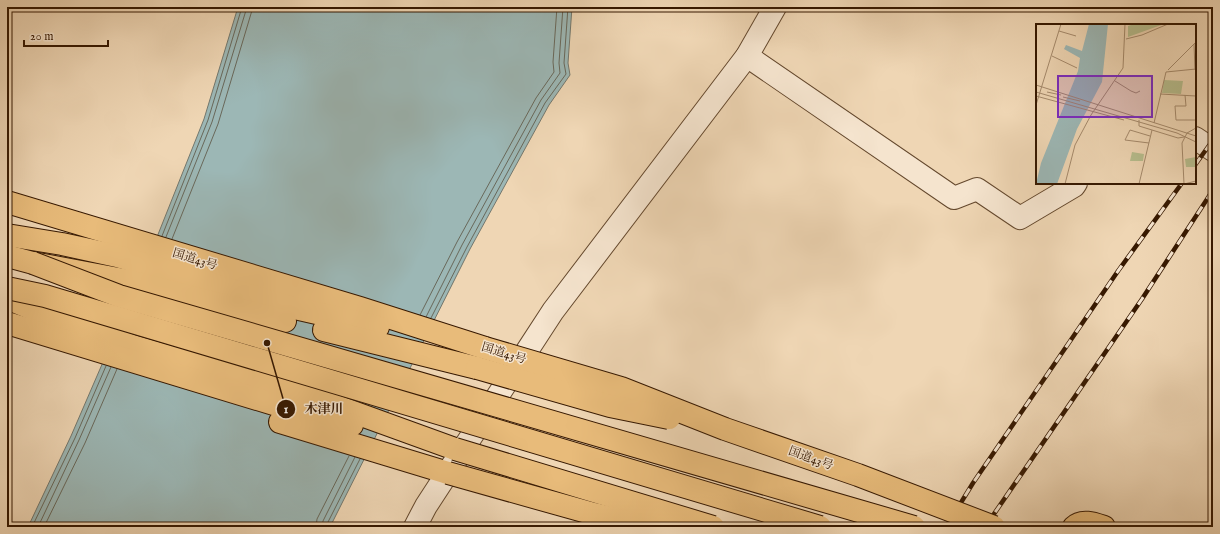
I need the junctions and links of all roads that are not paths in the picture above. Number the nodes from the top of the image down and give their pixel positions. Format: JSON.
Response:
{"nodes":[{"id":1,"x":775,"y":7,"type":"edge"},
{"id":2,"x":747,"y":56,"type":"junction"},
{"id":3,"x":1196,"y":139,"type":"edge"},
{"id":4,"x":1213,"y":150,"type":"edge"},
{"id":5,"x":1075,"y":184,"type":"edge"},
{"id":6,"x":7,"y":202,"type":"edge"},
{"id":7,"x":7,"y":235,"type":"edge"},
{"id":8,"x":7,"y":256,"type":"edge"},
{"id":9,"x":33,"y":263,"type":"junction"},
{"id":10,"x":7,"y":288,"type":"edge"},
{"id":11,"x":7,"y":298,"type":"edge"},
{"id":12,"x":7,"y":323,"type":"edge"},
{"id":13,"x":7,"y":339,"type":"edge"},
{"id":14,"x":485,"y":348,"type":"junction"},
{"id":15,"x":725,"y":429,"type":"junction"},
{"id":16,"x":455,"y":449,"type":"junction"},
{"id":17,"x":415,"y":527,"type":"edge"},
{"id":18,"x":649,"y":527,"type":"edge"},
{"id":19,"x":714,"y":527,"type":"edge"},
{"id":20,"x":820,"y":527,"type":"edge"},
{"id":21,"x":914,"y":527,"type":"edge"},
{"id":22,"x":994,"y":527,"type":"edge"},
{"id":23,"x":1074,"y":527,"type":"edge"},
{"id":24,"x":1104,"y":527,"type":"edge"}],
"edges":[{"from":1,"to":2,"type":"street"},
{"from":2,"to":5,"type":"street"},
{"from":2,"to":17,"type":"street"},
{"from":3,"to":4,"type":"street"},
{"from":6,"to":14,"type":"highway","name":"国道43号"},
{"from":7,"to":14,"type":"highway"},
{"from":8,"to":9,"type":"highway"},
{"from":9,"to":15,"type":"highway","bridge":true},
{"from":9,"to":21,"type":"highway","bridge":true},
{"from":10,"to":20,"type":"highway","bridge":true},
{"from":11,"to":16,"type":"highway"},
{"from":12,"to":16,"type":"highway"},
{"from":13,"to":18,"type":"highway","bridge":true},
{"from":14,"to":15,"type":"highway","name":"国道43号","bridge":true},
{"from":15,"to":22,"type":"highway","name":"国道43号","bridge":true},
{"from":16,"to":19,"type":"highway","bridge":true},
{"from":23,"to":24,"type":"highway"}]}
